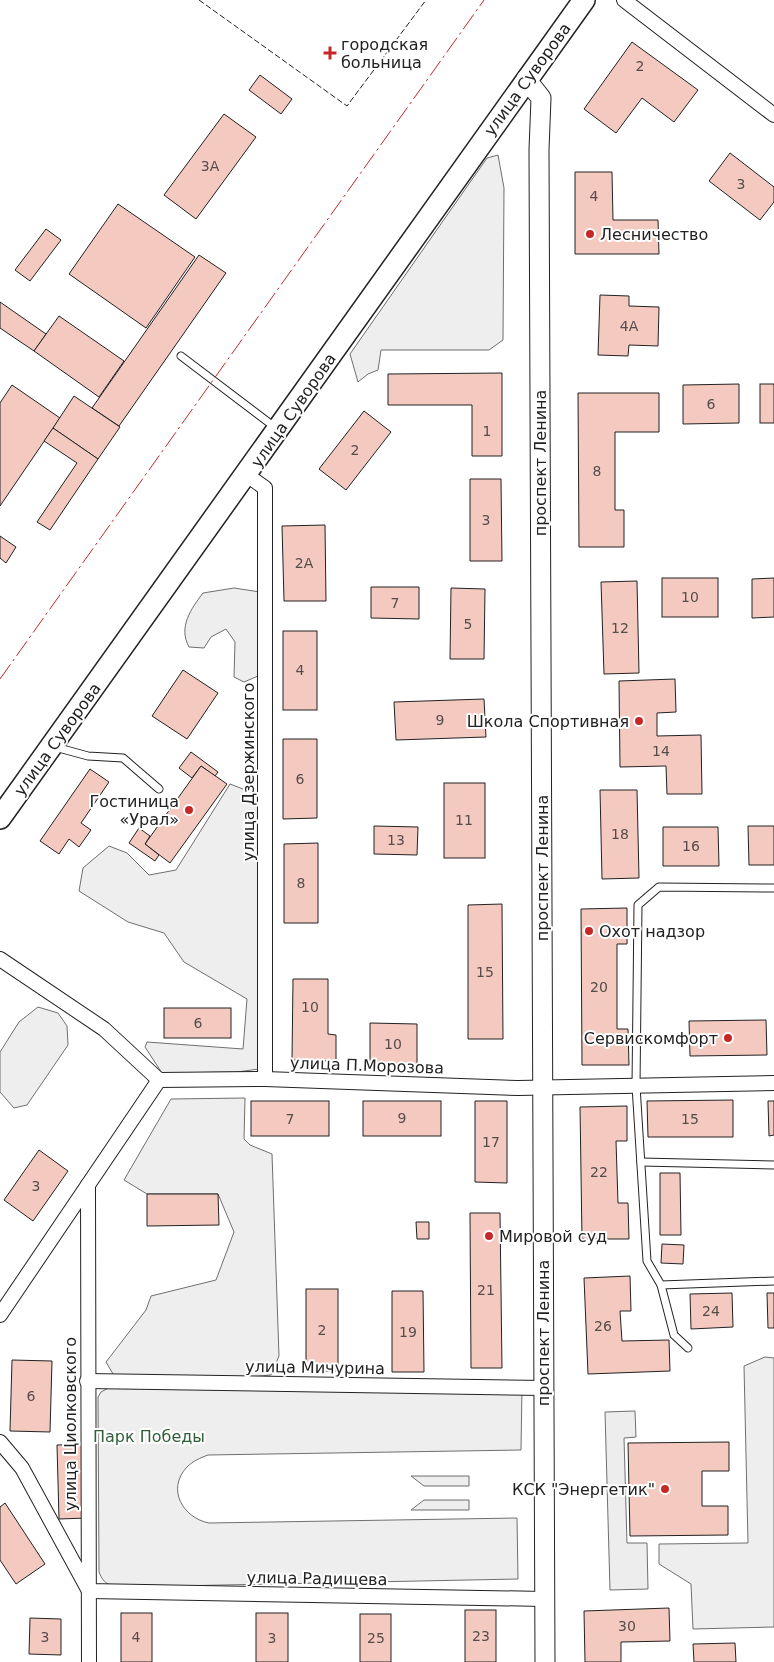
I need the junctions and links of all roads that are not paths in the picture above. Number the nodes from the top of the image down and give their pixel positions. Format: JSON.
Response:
{"nodes":[{"id":1,"x":584,"y":0,"type":"edge"},
{"id":2,"x":624,"y":0,"type":"edge"},
{"id":3,"x":526,"y":79,"type":"junction"},
{"id":4,"x":774,"y":115,"type":"edge"},
{"id":5,"x":181,"y":356,"type":"dead end"},
{"id":6,"x":279,"y":430,"type":"junction"},
{"id":7,"x":246,"y":475,"type":"junction"},
{"id":8,"x":52,"y":746,"type":"junction"},
{"id":9,"x":159,"y":789,"type":"dead end"},
{"id":10,"x":0,"y":818,"type":"edge"},
{"id":11,"x":774,"y":888,"type":"edge"},
{"id":12,"x":0,"y":959,"type":"edge"},
{"id":13,"x":265,"y":1079,"type":"junction"},
{"id":14,"x":159,"y":1080,"type":"junction"},
{"id":15,"x":774,"y":1083,"type":"edge"},
{"id":16,"x":636,"y":1086,"type":"junction"},
{"id":17,"x":542,"y":1088,"type":"junction"},
{"id":18,"x":640,"y":1162,"type":"junction"},
{"id":19,"x":774,"y":1165,"type":"edge"},
{"id":20,"x":88,"y":1185,"type":"junction"},
{"id":21,"x":774,"y":1281,"type":"edge"},
{"id":22,"x":661,"y":1285,"type":"junction"},
{"id":23,"x":0,"y":1315,"type":"edge"},
{"id":24,"x":688,"y":1348,"type":"dead end"},
{"id":25,"x":87,"y":1381,"type":"junction"},
{"id":26,"x":544,"y":1388,"type":"junction"},
{"id":27,"x":0,"y":1442,"type":"edge"},
{"id":28,"x":89,"y":1591,"type":"junction"},
{"id":29,"x":544,"y":1598,"type":"junction"},
{"id":30,"x":88,"y":1662,"type":"edge"},
{"id":31,"x":544,"y":1662,"type":"edge"}],
"edges":[{"from":1,"to":3,"type":"main road","name":"улица Суворова"},
{"from":2,"to":4,"type":"street"},
{"from":3,"to":6,"type":"main road","name":"улица Суворова"},
{"from":3,"to":17,"type":"main road","name":"проспект Ленина"},
{"from":5,"to":6,"type":"lane"},
{"from":6,"to":7,"type":"main road","name":"улица Суворова"},
{"from":7,"to":8,"type":"main road","name":"улица Суворова"},
{"from":7,"to":13,"type":"street","name":"улица Дзержинского"},
{"from":8,"to":9,"type":"lane"},
{"from":8,"to":10,"type":"main road","name":"улица Суворова"},
{"from":11,"to":16,"type":"lane"},
{"from":12,"to":14,"type":"street"},
{"from":13,"to":14,"type":"street","name":"улица П.Морозова"},
{"from":13,"to":17,"type":"street","name":"улица П.Морозова"},
{"from":14,"to":20,"type":"street"},
{"from":15,"to":16,"type":"street","name":"улица П.Морозова"},
{"from":16,"to":17,"type":"street","name":"улица П.Морозова"},
{"from":16,"to":18,"type":"lane"},
{"from":17,"to":26,"type":"main road","name":"проспект Ленина"},
{"from":18,"to":19,"type":"lane"},
{"from":18,"to":22,"type":"lane"},
{"from":20,"to":23,"type":"street"},
{"from":20,"to":25,"type":"street","name":"улица Циолковского"},
{"from":21,"to":22,"type":"lane"},
{"from":22,"to":24,"type":"lane"},
{"from":25,"to":26,"type":"street","name":"улица Мичурина"},
{"from":25,"to":28,"type":"street","name":"улица Циолковского"},
{"from":26,"to":29,"type":"main road","name":"проспект Ленина"},
{"from":27,"to":28,"type":"street"},
{"from":28,"to":29,"type":"street","name":"улица Радищева"},
{"from":28,"to":30,"type":"street","name":"улица Циолковского"},
{"from":29,"to":31,"type":"main road","name":"проспект Ленина"}]}
